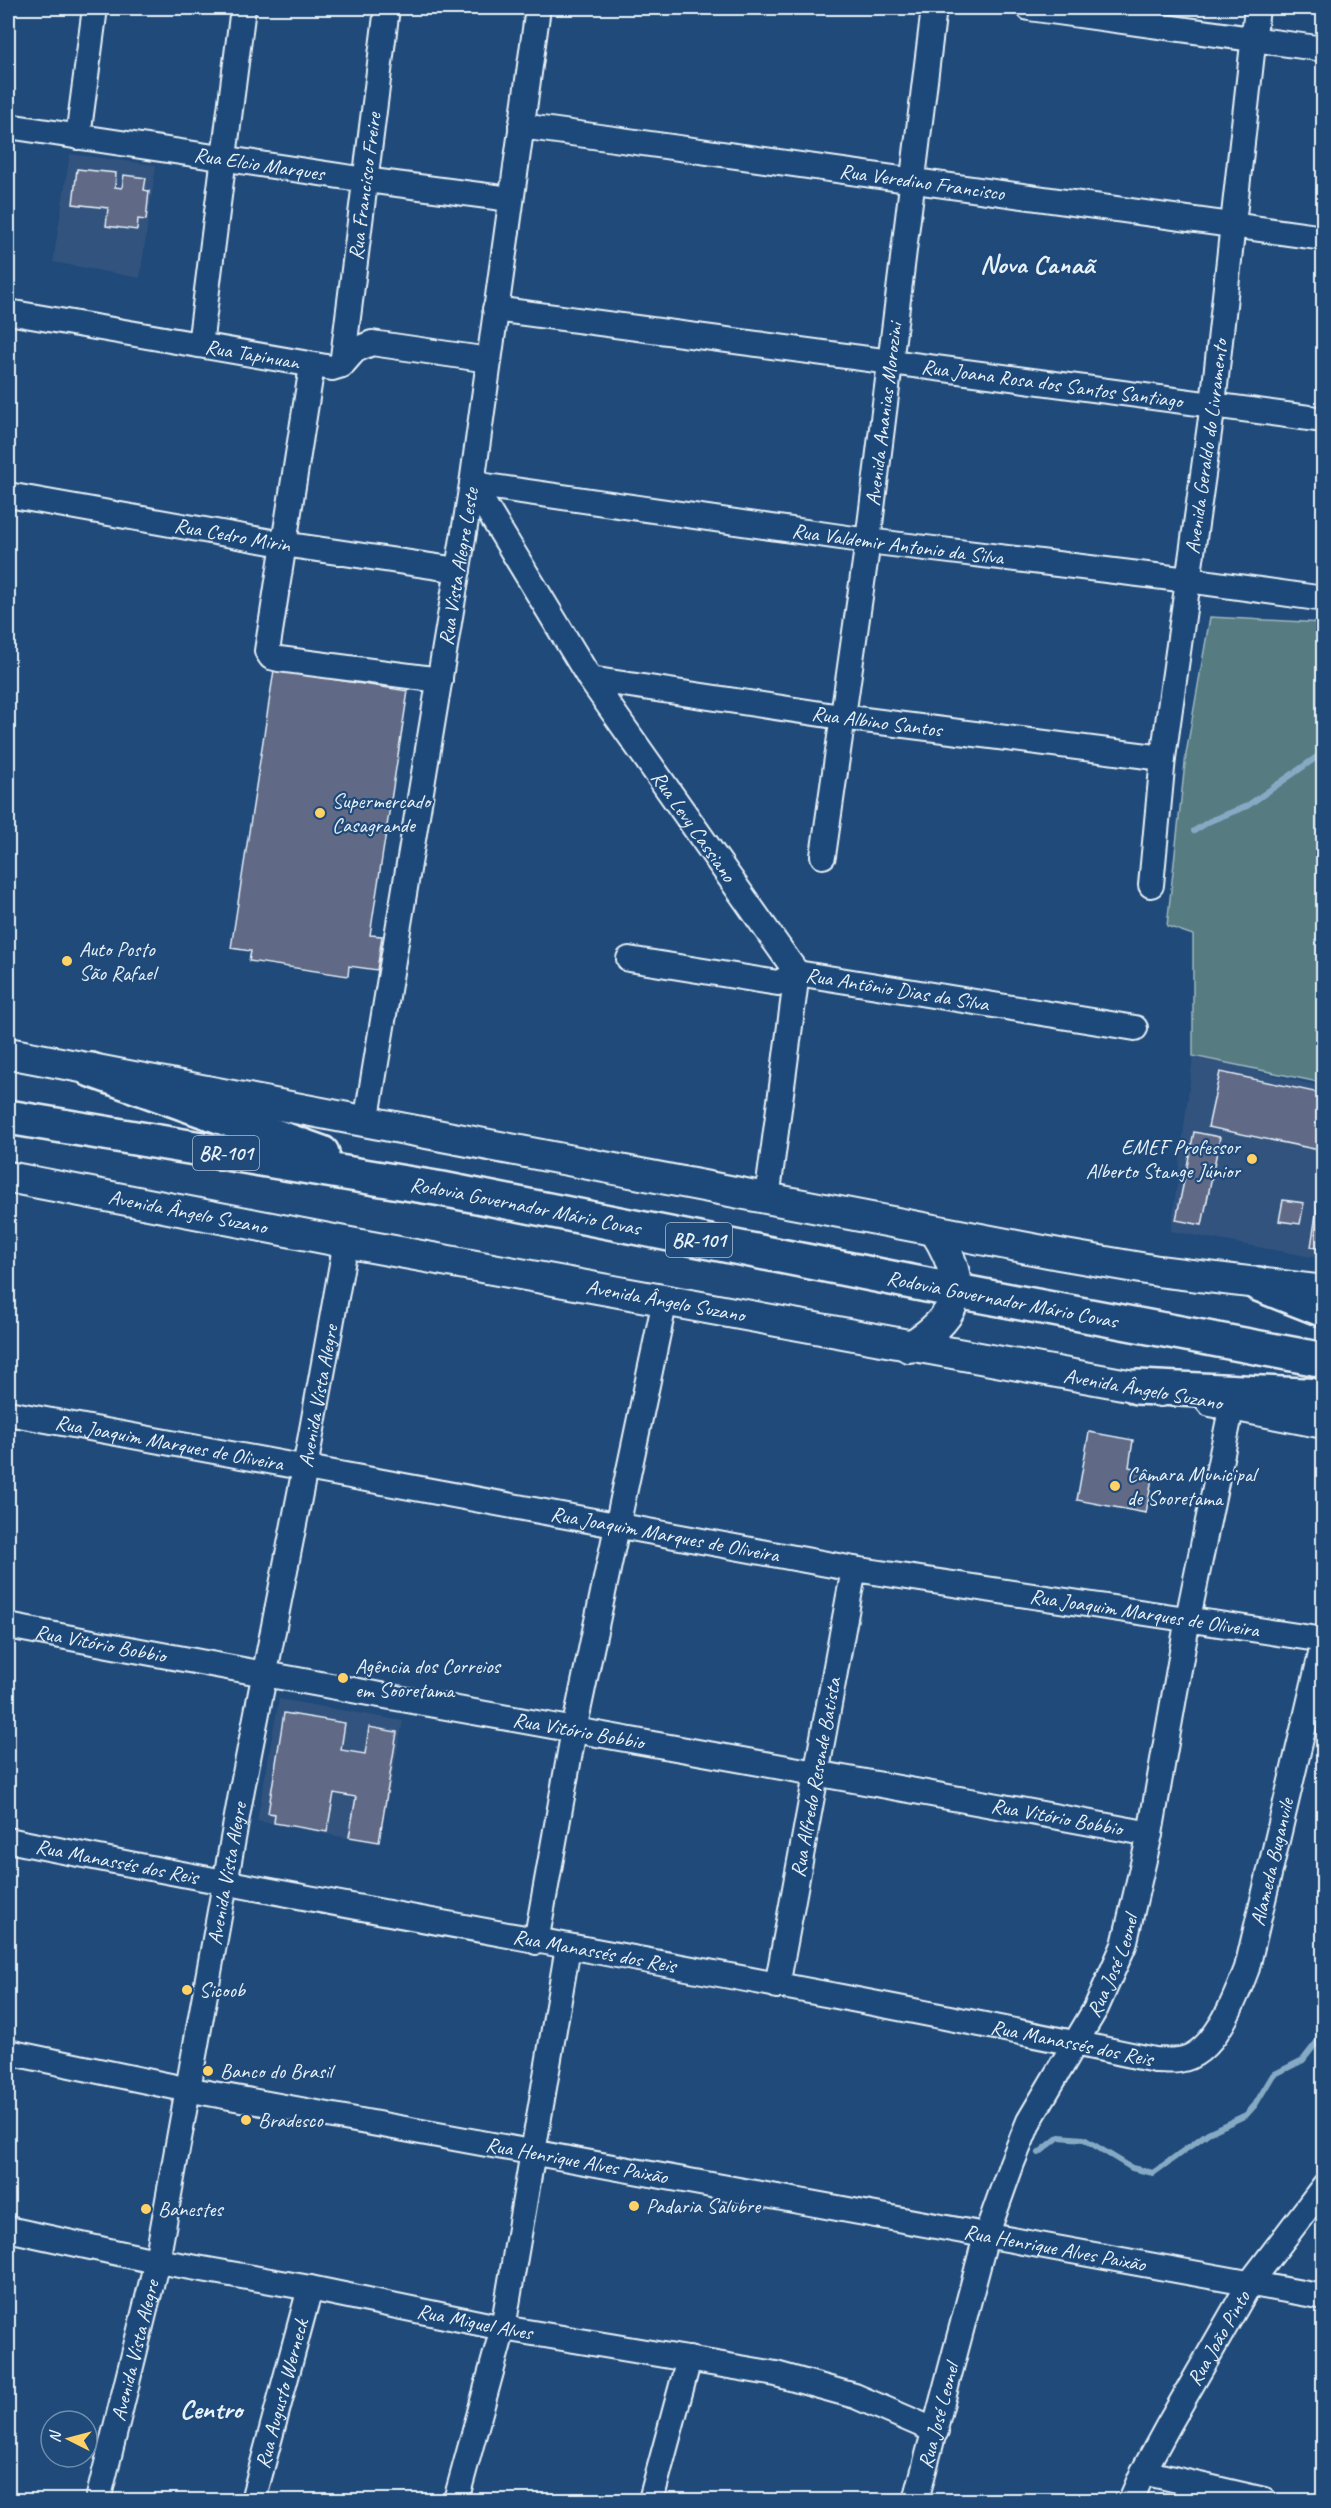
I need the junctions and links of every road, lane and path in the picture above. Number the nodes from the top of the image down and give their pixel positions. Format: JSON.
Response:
{"nodes":[{"id":1,"x":95,"y":8,"type":"edge"},
{"id":2,"x":243,"y":8,"type":"edge"},
{"id":3,"x":387,"y":8,"type":"edge"},
{"id":4,"x":538,"y":8,"type":"edge"},
{"id":5,"x":934,"y":8,"type":"edge"},
{"id":6,"x":1029,"y":8,"type":"edge"},
{"id":7,"x":1257,"y":8,"type":"edge"},
{"id":8,"x":1252,"y":39,"type":"junction"},
{"id":9,"x":1323,"y":50,"type":"edge"},
{"id":10,"x":8,"y":126,"type":"edge"},
{"id":11,"x":521,"y":126,"type":"junction"},
{"id":12,"x":78,"y":137,"type":"junction"},
{"id":13,"x":224,"y":159,"type":"junction"},
{"id":14,"x":366,"y":180,"type":"junction"},
{"id":15,"x":912,"y":180,"type":"junction"},
{"id":16,"x":510,"y":199,"type":"junction"},
{"id":17,"x":1234,"y":224,"type":"junction"},
{"id":18,"x":1323,"y":238,"type":"edge"},
{"id":19,"x":495,"y":309,"type":"junction"},
{"id":20,"x":8,"y":312,"type":"edge"},
{"id":21,"x":200,"y":345,"type":"junction"},
{"id":22,"x":489,"y":360,"type":"junction"},
{"id":23,"x":890,"y":363,"type":"junction"},
{"id":24,"x":342,"y":365,"type":"junction"},
{"id":25,"x":312,"y":366,"type":"junction"},
{"id":26,"x":1213,"y":404,"type":"junction"},
{"id":27,"x":1323,"y":420,"type":"edge"},
{"id":28,"x":472,"y":484,"type":"junction"},
{"id":29,"x":8,"y":495,"type":"edge"},
{"id":30,"x":868,"y":541,"type":"junction"},
{"id":31,"x":283,"y":544,"type":"junction"},
{"id":32,"x":458,"y":570,"type":"junction"},
{"id":33,"x":1188,"y":580,"type":"junction"},
{"id":34,"x":1323,"y":599,"type":"edge"},
{"id":35,"x":590,"y":679,"type":"junction"},
{"id":36,"x":440,"y":680,"type":"junction"},
{"id":37,"x":841,"y":717,"type":"junction"},
{"id":38,"x":1163,"y":758,"type":"junction"},
{"id":39,"x":823,"y":856,"type":"dead end"},
{"id":40,"x":1151,"y":885,"type":"dead end"},
{"id":41,"x":629,"y":958,"type":"dead end"},
{"id":42,"x":797,"y":973,"type":"junction"},
{"id":43,"x":1135,"y":1028,"type":"dead end"},
{"id":44,"x":8,"y":1053,"type":"edge"},
{"id":45,"x":91,"y":1070,"type":"junction"},
{"id":46,"x":8,"y":1117,"type":"edge"},
{"id":47,"x":366,"y":1123,"type":"junction"},
{"id":48,"x":8,"y":1177,"type":"edge"},
{"id":49,"x":442,"y":1189,"type":"junction"},
{"id":50,"x":767,"y":1199,"type":"junction"},
{"id":51,"x":935,"y":1232,"type":"junction"},
{"id":52,"x":346,"y":1242,"type":"junction"},
{"id":53,"x":1258,"y":1284,"type":"junction"},
{"id":54,"x":957,"y":1291,"type":"junction"},
{"id":55,"x":1323,"y":1291,"type":"edge"},
{"id":56,"x":664,"y":1300,"type":"junction"},
{"id":57,"x":1323,"y":1310,"type":"edge"},
{"id":58,"x":909,"y":1347,"type":"junction"},
{"id":59,"x":1323,"y":1360,"type":"edge"},
{"id":60,"x":1137,"y":1387,"type":"junction"},
{"id":61,"x":1323,"y":1396,"type":"edge"},
{"id":62,"x":1232,"y":1405,"type":"junction"},
{"id":63,"x":8,"y":1413,"type":"edge"},
{"id":64,"x":1323,"y":1423,"type":"edge"},
{"id":65,"x":305,"y":1468,"type":"junction"},
{"id":66,"x":616,"y":1525,"type":"junction"},
{"id":67,"x":854,"y":1569,"type":"junction"},
{"id":68,"x":1188,"y":1618,"type":"junction"},
{"id":69,"x":8,"y":1626,"type":"edge"},
{"id":70,"x":1323,"y":1640,"type":"edge"},
{"id":71,"x":265,"y":1676,"type":"junction"},
{"id":72,"x":574,"y":1730,"type":"junction"},
{"id":73,"x":817,"y":1772,"type":"junction"},
{"id":74,"x":1150,"y":1834,"type":"junction"},
{"id":75,"x":8,"y":1840,"type":"edge"},
{"id":76,"x":225,"y":1884,"type":"junction"},
{"id":77,"x":536,"y":1942,"type":"junction"},
{"id":78,"x":568,"y":1947,"type":"junction"},
{"id":79,"x":777,"y":1986,"type":"junction"},
{"id":80,"x":1077,"y":2043,"type":"junction"},
{"id":81,"x":8,"y":2052,"type":"edge"},
{"id":82,"x":1181,"y":2060,"type":"joint"},
{"id":83,"x":189,"y":2090,"type":"junction"},
{"id":84,"x":533,"y":2151,"type":"junction"},
{"id":85,"x":1323,"y":2186,"type":"edge"},
{"id":86,"x":8,"y":2229,"type":"edge"},
{"id":87,"x":986,"y":2236,"type":"junction"},
{"id":88,"x":157,"y":2261,"type":"junction"},
{"id":89,"x":1250,"y":2283,"type":"junction"},
{"id":90,"x":310,"y":2288,"type":"junction"},
{"id":91,"x":1323,"y":2297,"type":"edge"},
{"id":92,"x":503,"y":2328,"type":"junction"},
{"id":93,"x":689,"y":2359,"type":"junction"},
{"id":94,"x":936,"y":2431,"type":"junction"},
{"id":95,"x":1143,"y":2472,"type":"junction"},
{"id":96,"x":98,"y":2500,"type":"edge"},
{"id":97,"x":253,"y":2500,"type":"edge"},
{"id":98,"x":456,"y":2500,"type":"edge"},
{"id":99,"x":651,"y":2500,"type":"edge"},
{"id":100,"x":916,"y":2500,"type":"edge"},
{"id":101,"x":1131,"y":2500,"type":"edge"},
{"id":102,"x":1264,"y":2500,"type":"edge"}],
"edges":[{"from":1,"to":12,"type":"street"},
{"from":2,"to":13,"type":"street"},
{"from":3,"to":14,"type":"street","name":"Rua Francisco Freire"},
{"from":4,"to":11,"type":"street","name":"Rua Vista Alegre Leste"},
{"from":5,"to":15,"type":"street","name":"Avenida Ananias Morozini"},
{"from":6,"to":8,"type":"street"},
{"from":7,"to":8,"type":"street","name":"Avenida Geraldo do Livramento"},
{"from":8,"to":9,"type":"street"},
{"from":8,"to":17,"type":"street","name":"Avenida Geraldo do Livramento"},
{"from":10,"to":12,"type":"street","name":"Rua Elcio Marques"},
{"from":11,"to":15,"type":"street","name":"Rua Veredino Francisco"},
{"from":11,"to":16,"type":"street","name":"Rua Vista Alegre Leste"},
{"from":12,"to":13,"type":"street","name":"Rua Elcio Marques"},
{"from":13,"to":14,"type":"street","name":"Rua Elcio Marques"},
{"from":13,"to":21,"type":"street"},
{"from":14,"to":16,"type":"street","name":"Rua Elcio Marques"},
{"from":14,"to":24,"type":"street","name":"Rua Francisco Freire"},
{"from":15,"to":17,"type":"street","name":"Rua Veredino Francisco"},
{"from":15,"to":23,"type":"street","name":"Avenida Ananias Morozini"},
{"from":16,"to":19,"type":"street","name":"Rua Vista Alegre Leste"},
{"from":17,"to":18,"type":"street","name":"Rua Veredino Francisco"},
{"from":17,"to":26,"type":"street","name":"Avenida Geraldo do Livramento"},
{"from":19,"to":22,"type":"street","name":"Rua Vista Alegre Leste"},
{"from":19,"to":23,"type":"street","name":"Rua Joana Rosa dos Santos Santiago"},
{"from":20,"to":21,"type":"street","name":"Rua Tapinuan"},
{"from":21,"to":25,"type":"street","name":"Rua Tapinuan"},
{"from":22,"to":24,"type":"street"},
{"from":22,"to":28,"type":"street","name":"Rua Vista Alegre Leste"},
{"from":23,"to":26,"type":"street","name":"Rua Joana Rosa dos Santos Santiago"},
{"from":23,"to":30,"type":"street","name":"Avenida Ananias Morozini"},
{"from":24,"to":25,"type":"street","name":"Rua Tapinuan"},
{"from":25,"to":31,"type":"street"},
{"from":26,"to":27,"type":"street","name":"Rua Joana Rosa dos Santos Santiago"},
{"from":26,"to":33,"type":"street","name":"Avenida Geraldo do Livramento"},
{"from":28,"to":30,"type":"street","name":"Rua Valdemir Antonio da Silva"},
{"from":28,"to":32,"type":"street","name":"Rua Vista Alegre Leste"},
{"from":28,"to":35,"type":"street","name":"Rua Levy Cassiano"},
{"from":29,"to":31,"type":"street","name":"Rua Cedro Mirin"},
{"from":30,"to":33,"type":"street","name":"Rua Valdemir Antonio da Silva"},
{"from":30,"to":37,"type":"street","name":"Avenida Ananias Morozini"},
{"from":31,"to":32,"type":"street","name":"Rua Cedro Mirin"},
{"from":31,"to":36,"type":"street"},
{"from":32,"to":36,"type":"street","name":"Rua Vista Alegre Leste"},
{"from":33,"to":34,"type":"street","name":"Rua Valdemir Antonio da Silva"},
{"from":33,"to":38,"type":"street","name":"Avenida Geraldo do Livramento"},
{"from":35,"to":37,"type":"street","name":"Rua Albino Santos"},
{"from":35,"to":42,"type":"street","name":"Rua Levy Cassiano"},
{"from":36,"to":47,"type":"street","name":"Rua Vista Alegre Leste"},
{"from":37,"to":38,"type":"street","name":"Rua Albino Santos"},
{"from":37,"to":39,"type":"street","name":"Avenida Ananias Morozini"},
{"from":38,"to":40,"type":"street","name":"Avenida Geraldo do Livramento"},
{"from":41,"to":42,"type":"street","name":"Rua Antônio Dias da Silva"},
{"from":42,"to":43,"type":"street","name":"Rua Antônio Dias da Silva"},
{"from":42,"to":50,"type":"street"},
{"from":44,"to":45,"type":"main road"},
{"from":45,"to":47,"type":"main road"},
{"from":45,"to":49,"type":"highway"},
{"from":46,"to":49,"type":"highway","name":"Rodovia Governador Mário Covas","number":"BR-101"},
{"from":47,"to":50,"type":"main road"},
{"from":48,"to":52,"type":"main road","name":"Avenida Ângelo Suzano"},
{"from":49,"to":54,"type":"highway","name":"Rodovia Governador Mário Covas","number":"BR-101"},
{"from":50,"to":51,"type":"main road"},
{"from":51,"to":53,"type":"main road"},
{"from":51,"to":54,"type":"main road"},
{"from":52,"to":56,"type":"main road","name":"Avenida Ângelo Suzano"},
{"from":52,"to":65,"type":"street","name":"Avenida Vista Alegre"},
{"from":53,"to":55,"type":"main road"},
{"from":53,"to":57,"type":"highway"},
{"from":54,"to":58,"type":"main road"},
{"from":54,"to":59,"type":"highway","name":"Rodovia Governador Mário Covas","number":"BR-101"},
{"from":56,"to":58,"type":"main road","name":"Avenida Ângelo Suzano"},
{"from":56,"to":66,"type":"street"},
{"from":58,"to":60,"type":"main road","name":"Avenida Ângelo Suzano"},
{"from":60,"to":61,"type":"highway"},
{"from":60,"to":62,"type":"main road","name":"Avenida Ângelo Suzano"},
{"from":62,"to":64,"type":"main road","name":"Avenida Ângelo Suzano"},
{"from":62,"to":68,"type":"street","name":"Rua José Leonel"},
{"from":63,"to":65,"type":"street","name":"Rua Joaquim Marques de Oliveira"},
{"from":65,"to":66,"type":"street","name":"Rua Joaquim Marques de Oliveira"},
{"from":65,"to":71,"type":"street","name":"Avenida Vista Alegre"},
{"from":66,"to":67,"type":"street","name":"Rua Joaquim Marques de Oliveira"},
{"from":66,"to":72,"type":"street"},
{"from":67,"to":68,"type":"street","name":"Rua Joaquim Marques de Oliveira"},
{"from":67,"to":73,"type":"street","name":"Rua Alfredo Resende Batista"},
{"from":68,"to":70,"type":"street","name":"Rua Joaquim Marques de Oliveira"},
{"from":68,"to":74,"type":"street","name":"Rua José Leonel"},
{"from":69,"to":71,"type":"street","name":"Rua Vitório Bobbio"},
{"from":70,"to":82,"type":"street","name":"Alameda Buganvile"},
{"from":71,"to":72,"type":"street","name":"Rua Vitório Bobbio"},
{"from":71,"to":76,"type":"street","name":"Avenida Vista Alegre"},
{"from":72,"to":73,"type":"street","name":"Rua Vitório Bobbio"},
{"from":72,"to":77,"type":"street"},
{"from":73,"to":74,"type":"street","name":"Rua Vitório Bobbio"},
{"from":73,"to":79,"type":"street","name":"Rua Alfredo Resende Batista"},
{"from":74,"to":80,"type":"street","name":"Rua José Leonel"},
{"from":75,"to":76,"type":"street","name":"Rua Manassés dos Reis"},
{"from":76,"to":77,"type":"street","name":"Rua Manassés dos Reis"},
{"from":76,"to":83,"type":"street","name":"Avenida Vista Alegre"},
{"from":77,"to":78,"type":"street","name":"Rua Manassés dos Reis"},
{"from":78,"to":79,"type":"street","name":"Rua Manassés dos Reis"},
{"from":78,"to":84,"type":"street"},
{"from":79,"to":80,"type":"street","name":"Rua Manassés dos Reis"},
{"from":80,"to":82,"type":"street","name":"Rua Manassés dos Reis"},
{"from":80,"to":87,"type":"street","name":"Rua José Leonel"},
{"from":81,"to":83,"type":"street","name":"Rua Henrique Alves Paixão"},
{"from":83,"to":84,"type":"street","name":"Rua Henrique Alves Paixão"},
{"from":83,"to":88,"type":"street","name":"Avenida Vista Alegre"},
{"from":84,"to":87,"type":"street","name":"Rua Henrique Alves Paixão"},
{"from":84,"to":92,"type":"street"},
{"from":85,"to":89,"type":"street","name":"Rua João Pinto"},
{"from":86,"to":88,"type":"street","name":"Rua Miguel Alves"},
{"from":87,"to":89,"type":"street","name":"Rua Henrique Alves Paixão"},
{"from":87,"to":94,"type":"street","name":"Rua José Leonel"},
{"from":88,"to":90,"type":"street","name":"Rua Miguel Alves"},
{"from":88,"to":96,"type":"street","name":"Avenida Vista Alegre"},
{"from":89,"to":91,"type":"street","name":"Rua Henrique Alves Paixão"},
{"from":89,"to":95,"type":"street","name":"Rua João Pinto"},
{"from":90,"to":92,"type":"street","name":"Rua Miguel Alves"},
{"from":90,"to":97,"type":"street","name":"Rua Augusto Werneck"},
{"from":92,"to":93,"type":"street","name":"Rua Miguel Alves"},
{"from":92,"to":98,"type":"street"},
{"from":93,"to":94,"type":"street","name":"Rua Miguel Alves"},
{"from":93,"to":99,"type":"street"},
{"from":94,"to":100,"type":"street","name":"Rua José Leonel"},
{"from":95,"to":101,"type":"street","name":"Rua João Pinto"},
{"from":95,"to":102,"type":"street"}]}
